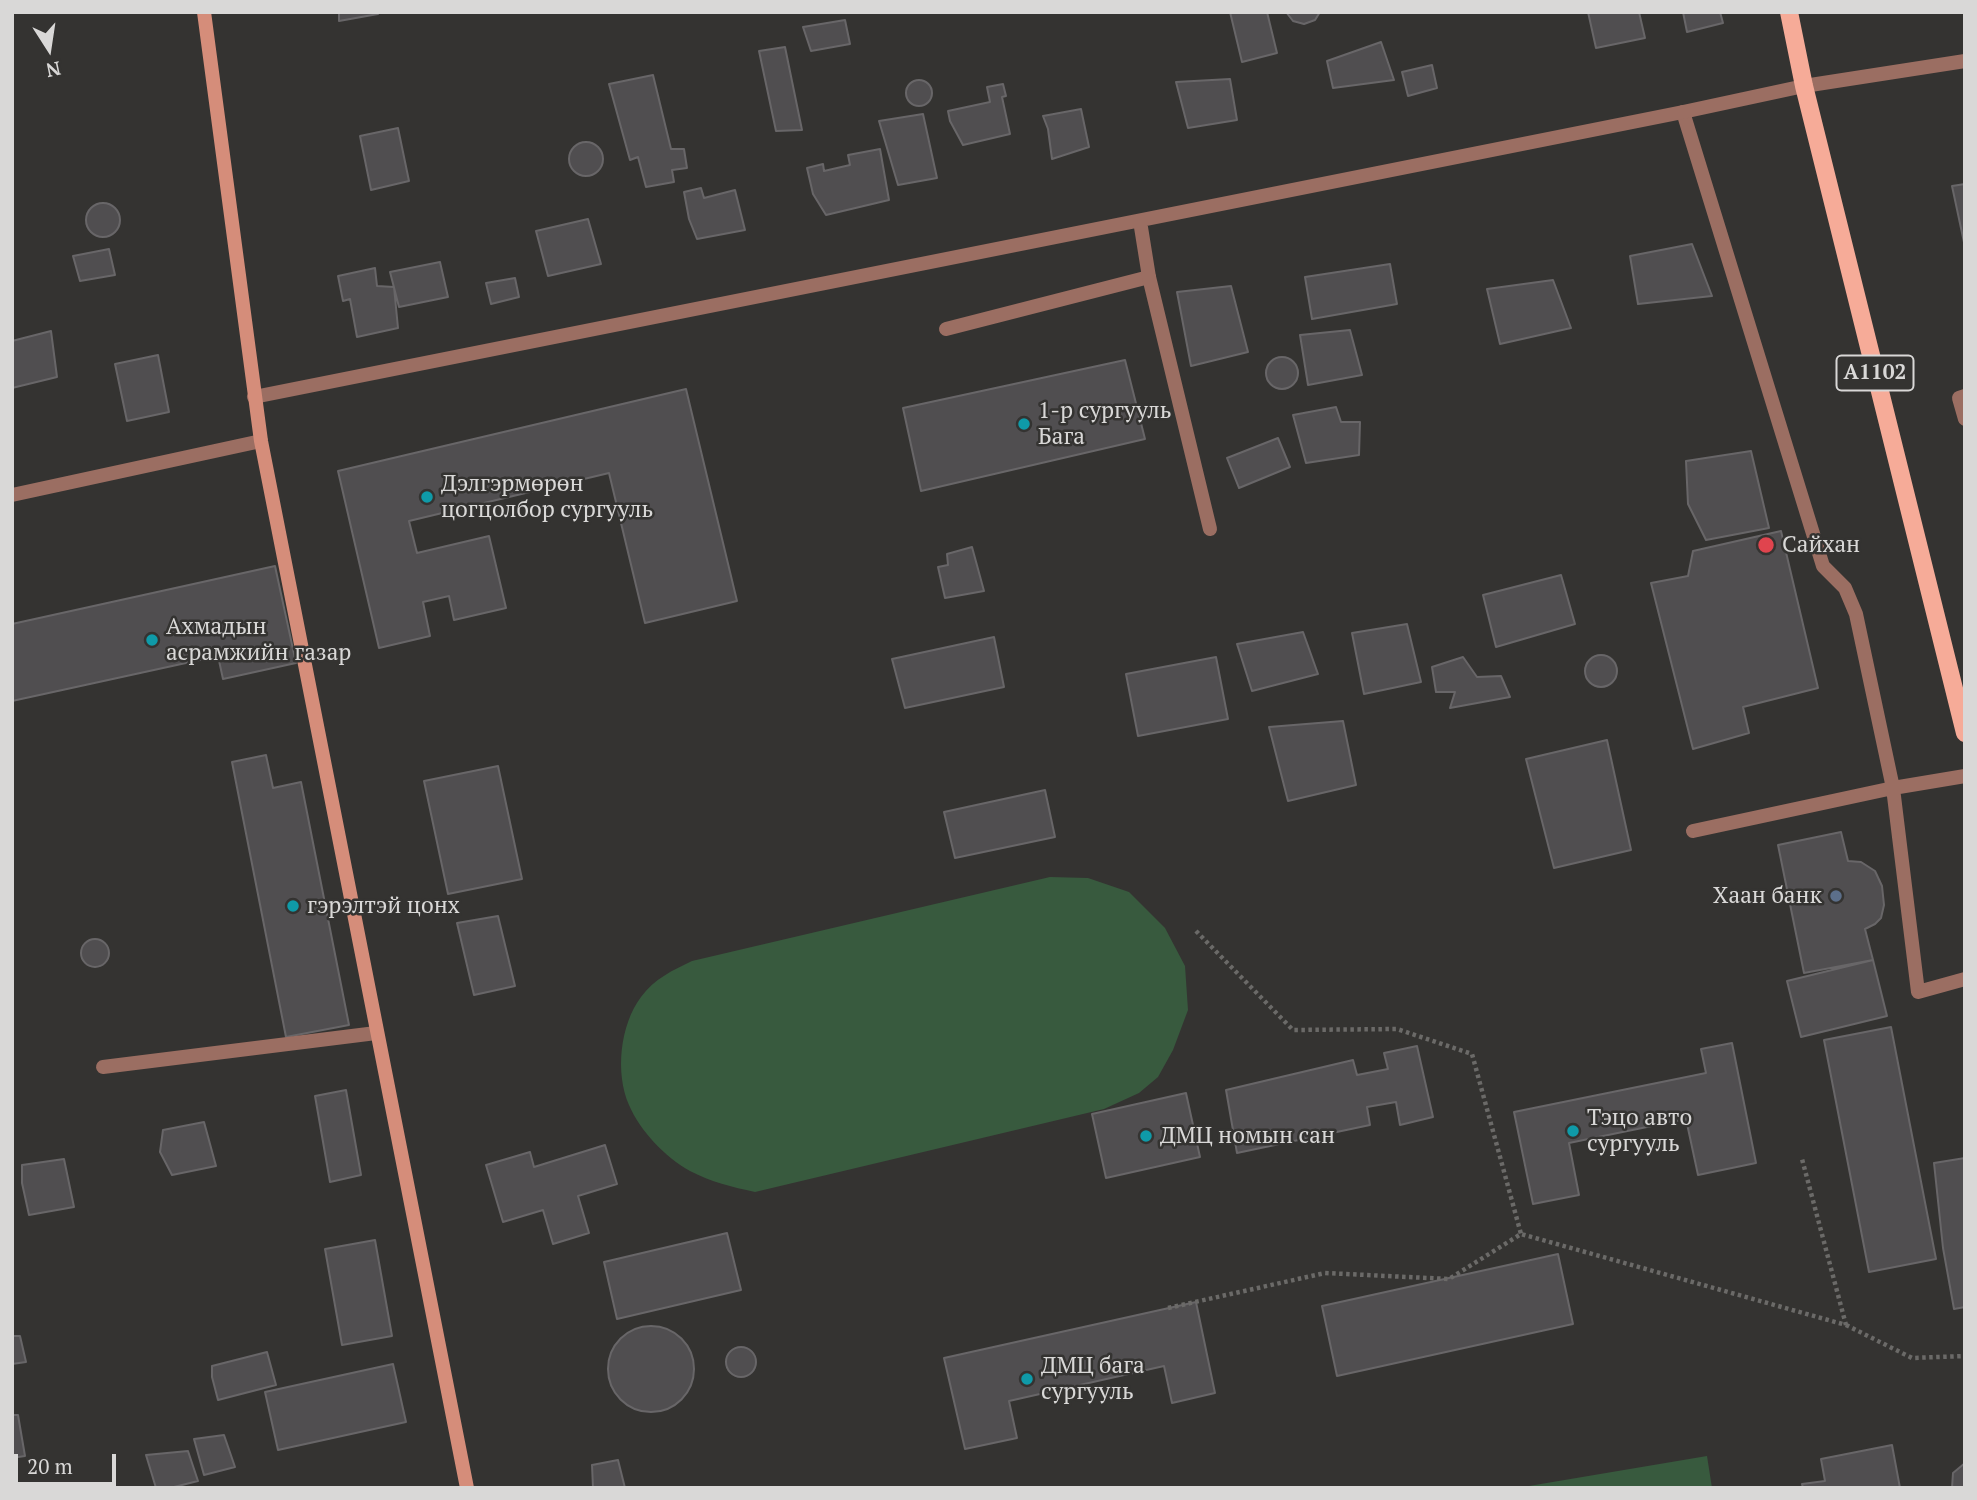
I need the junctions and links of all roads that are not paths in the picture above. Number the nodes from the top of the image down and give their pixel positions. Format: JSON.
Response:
{"nodes":[{"id":1,"x":204,"y":12,"type":"edge"},
{"id":2,"x":1789,"y":12,"type":"edge"},
{"id":3,"x":1965,"y":61,"type":"edge"},
{"id":4,"x":1804,"y":86,"type":"junction"},
{"id":5,"x":1683,"y":112,"type":"junction"},
{"id":6,"x":1140,"y":221,"type":"junction"},
{"id":7,"x":1149,"y":277,"type":"junction"},
{"id":8,"x":946,"y":329,"type":"dead end"},
{"id":9,"x":1965,"y":396,"type":"edge"},
{"id":10,"x":254,"y":397,"type":"junction"},
{"id":11,"x":1965,"y":419,"type":"edge"},
{"id":12,"x":261,"y":441,"type":"junction"},
{"id":13,"x":12,"y":495,"type":"edge"},
{"id":14,"x":1210,"y":529,"type":"dead end"},
{"id":15,"x":1965,"y":733,"type":"edge"},
{"id":16,"x":1965,"y":776,"type":"edge"},
{"id":17,"x":1893,"y":788,"type":"junction"},
{"id":18,"x":1693,"y":831,"type":"dead end"},
{"id":19,"x":1965,"y":979,"type":"edge"},
{"id":20,"x":376,"y":1033,"type":"junction"},
{"id":21,"x":103,"y":1067,"type":"dead end"},
{"id":22,"x":467,"y":1488,"type":"edge"}],
"edges":[{"from":1,"to":10,"type":"main road"},
{"from":2,"to":4,"type":"main road","number":"A1102"},
{"from":3,"to":4,"type":"street"},
{"from":4,"to":5,"type":"street"},
{"from":4,"to":15,"type":"main road","number":"A1102"},
{"from":5,"to":6,"type":"street"},
{"from":5,"to":17,"type":"street"},
{"from":6,"to":7,"type":"street"},
{"from":6,"to":10,"type":"street"},
{"from":7,"to":8,"type":"street"},
{"from":7,"to":14,"type":"street"},
{"from":9,"to":11,"type":"street"},
{"from":10,"to":12,"type":"main road"},
{"from":12,"to":13,"type":"street"},
{"from":12,"to":20,"type":"main road"},
{"from":16,"to":17,"type":"street"},
{"from":17,"to":18,"type":"street"},
{"from":17,"to":19,"type":"street"},
{"from":20,"to":21,"type":"street"},
{"from":20,"to":22,"type":"main road"}]}
